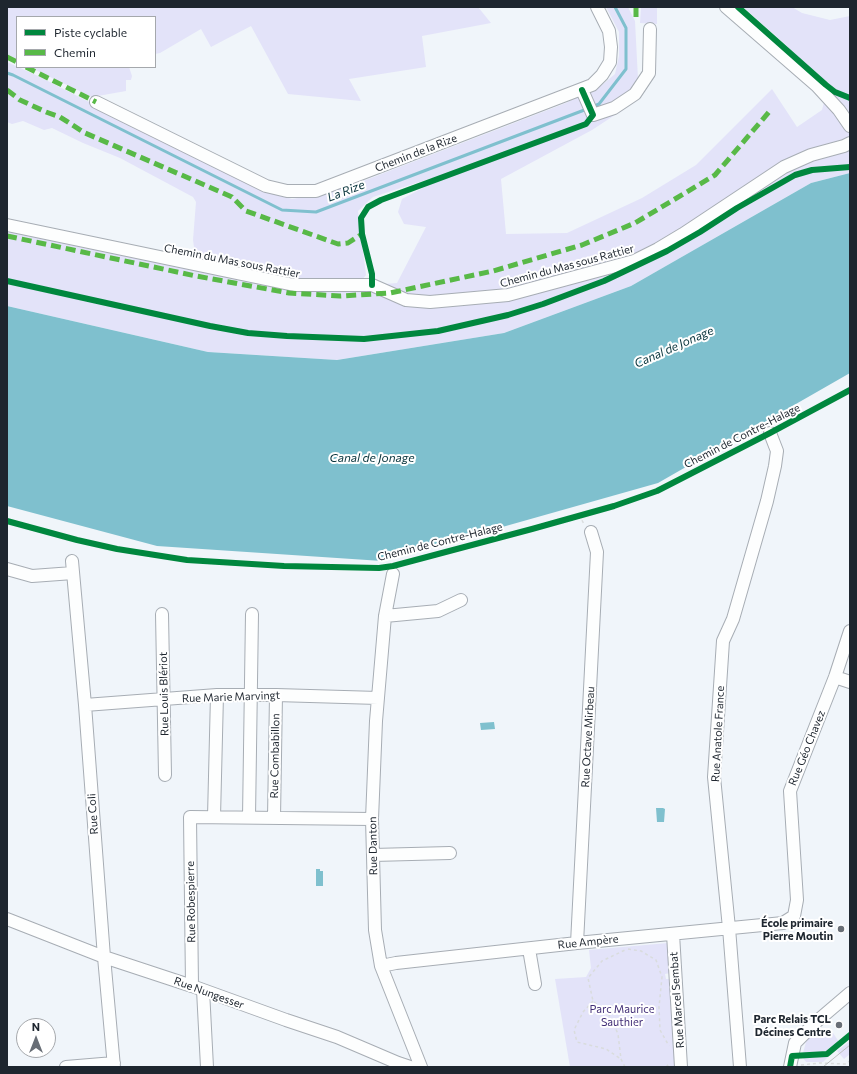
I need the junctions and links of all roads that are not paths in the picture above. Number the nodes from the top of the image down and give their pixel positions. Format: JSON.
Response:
{"nodes":[{"id":1,"x":596,"y":7,"type":"edge"},
{"id":2,"x":726,"y":7,"type":"edge"},
{"id":3,"x":650,"y":30,"type":"dead end"},
{"id":4,"x":584,"y":94,"type":"junction"},
{"id":5,"x":96,"y":102,"type":"dead end"},
{"id":6,"x":850,"y":126,"type":"edge"},
{"id":7,"x":850,"y":143,"type":"edge"},
{"id":8,"x":7,"y":225,"type":"edge"},
{"id":9,"x":770,"y":434,"type":"dead end"},
{"id":10,"x":588,"y":530,"type":"road end"},
{"id":11,"x":72,"y":560,"type":"dead end"},
{"id":12,"x":7,"y":569,"type":"edge"},
{"id":13,"x":73,"y":573,"type":"junction"},
{"id":14,"x":393,"y":574,"type":"dead end"},
{"id":15,"x":460,"y":600,"type":"dead end"},
{"id":16,"x":162,"y":614,"type":"dead end"},
{"id":17,"x":252,"y":614,"type":"dead end"},
{"id":18,"x":384,"y":616,"type":"junction"},
{"id":19,"x":850,"y":632,"type":"edge"},
{"id":20,"x":835,"y":677,"type":"junction"},
{"id":21,"x":850,"y":682,"type":"edge"},
{"id":22,"x":251,"y":694,"type":"junction"},
{"id":23,"x":276,"y":694,"type":"junction"},
{"id":24,"x":217,"y":695,"type":"junction"},
{"id":25,"x":378,"y":698,"type":"junction"},
{"id":26,"x":165,"y":699,"type":"junction"},
{"id":27,"x":85,"y":704,"type":"junction"},
{"id":28,"x":165,"y":775,"type":"dead end"},
{"id":29,"x":214,"y":817,"type":"junction"},
{"id":30,"x":249,"y":817,"type":"junction"},
{"id":31,"x":274,"y":818,"type":"junction"},
{"id":32,"x":372,"y":819,"type":"junction"},
{"id":33,"x":450,"y":853,"type":"dead end"},
{"id":34,"x":373,"y":855,"type":"junction"},
{"id":35,"x":794,"y":916,"type":"joint"},
{"id":36,"x":7,"y":919,"type":"edge"},
{"id":37,"x":730,"y":928,"type":"junction"},
{"id":38,"x":673,"y":934,"type":"junction"},
{"id":39,"x":577,"y":943,"type":"junction"},
{"id":40,"x":529,"y":948,"type":"junction"},
{"id":41,"x":104,"y":957,"type":"junction"},
{"id":42,"x":381,"y":966,"type":"junction"},
{"id":43,"x":535,"y":984,"type":"dead end"},
{"id":44,"x":197,"y":988,"type":"junction"},
{"id":45,"x":850,"y":993,"type":"edge"},
{"id":46,"x":114,"y":1065,"type":"edge"},
{"id":47,"x":676,"y":1065,"type":"edge"},
{"id":48,"x":790,"y":1066,"type":"edge"},
{"id":49,"x":66,"y":1067,"type":"edge"},
{"id":50,"x":207,"y":1067,"type":"edge"},
{"id":51,"x":410,"y":1067,"type":"edge"},
{"id":52,"x":421,"y":1067,"type":"edge"},
{"id":53,"x":740,"y":1067,"type":"edge"}],
"edges":[{"from":1,"to":4,"type":"street","name":"Chemin de la Rize"},
{"from":2,"to":6,"type":"street"},
{"from":3,"to":4,"type":"street"},
{"from":4,"to":5,"type":"street","name":"Chemin de la Rize"},
{"from":7,"to":8,"type":"street","name":"Chemin du Mas sous Rattier"},
{"from":9,"to":37,"type":"street","name":"Rue Anatole France"},
{"from":10,"to":39,"type":"street","name":"Rue Octave Mirbeau"},
{"from":11,"to":13,"type":"street","name":"Rue Coli"},
{"from":12,"to":13,"type":"street"},
{"from":13,"to":27,"type":"street","name":"Rue Coli"},
{"from":14,"to":18,"type":"street","name":"Rue Danton"},
{"from":15,"to":18,"type":"street"},
{"from":16,"to":26,"type":"street","name":"Rue Louis Blériot"},
{"from":17,"to":22,"type":"street"},
{"from":18,"to":25,"type":"street","name":"Rue Danton"},
{"from":19,"to":20,"type":"street","name":"Rue Géo Chavez"},
{"from":20,"to":21,"type":"street"},
{"from":20,"to":35,"type":"street","name":"Rue Géo Chavez"},
{"from":22,"to":23,"type":"street","name":"Rue Marie Marvingt"},
{"from":22,"to":24,"type":"street","name":"Rue Marie Marvingt"},
{"from":22,"to":30,"type":"street"},
{"from":23,"to":25,"type":"street","name":"Rue Marie Marvingt"},
{"from":23,"to":31,"type":"street","name":"Rue Combabillon"},
{"from":24,"to":26,"type":"street","name":"Rue Marie Marvingt"},
{"from":24,"to":29,"type":"street"},
{"from":25,"to":32,"type":"street","name":"Rue Danton"},
{"from":26,"to":27,"type":"street","name":"Rue Marie Marvingt"},
{"from":26,"to":28,"type":"street","name":"Rue Louis Blériot"},
{"from":27,"to":41,"type":"street","name":"Rue Coli"},
{"from":29,"to":30,"type":"street"},
{"from":29,"to":44,"type":"street","name":"Rue Robespierre"},
{"from":30,"to":31,"type":"street"},
{"from":31,"to":32,"type":"street"},
{"from":32,"to":34,"type":"street","name":"Rue Danton"},
{"from":33,"to":34,"type":"street"},
{"from":34,"to":42,"type":"street","name":"Rue Danton"},
{"from":35,"to":37,"type":"street","name":"Rue Ampère"},
{"from":36,"to":41,"type":"street","name":"Rue Nungesser"},
{"from":37,"to":38,"type":"street","name":"Rue Ampère"},
{"from":37,"to":53,"type":"street","name":"Rue Anatole France"},
{"from":38,"to":39,"type":"street","name":"Rue Ampère"},
{"from":38,"to":47,"type":"street","name":"Rue Marcel Sembat"},
{"from":39,"to":40,"type":"street","name":"Rue Ampère"},
{"from":40,"to":42,"type":"street","name":"Rue Ampère"},
{"from":40,"to":43,"type":"street"},
{"from":41,"to":44,"type":"street","name":"Rue Nungesser"},
{"from":41,"to":46,"type":"street","name":"Rue Coli"},
{"from":42,"to":52,"type":"street","name":"Rue Danton"},
{"from":44,"to":50,"type":"street","name":"Rue Robespierre"},
{"from":44,"to":51,"type":"street","name":"Rue Nungesser"},
{"from":45,"to":48,"type":"street"},
{"from":46,"to":49,"type":"street"}]}
